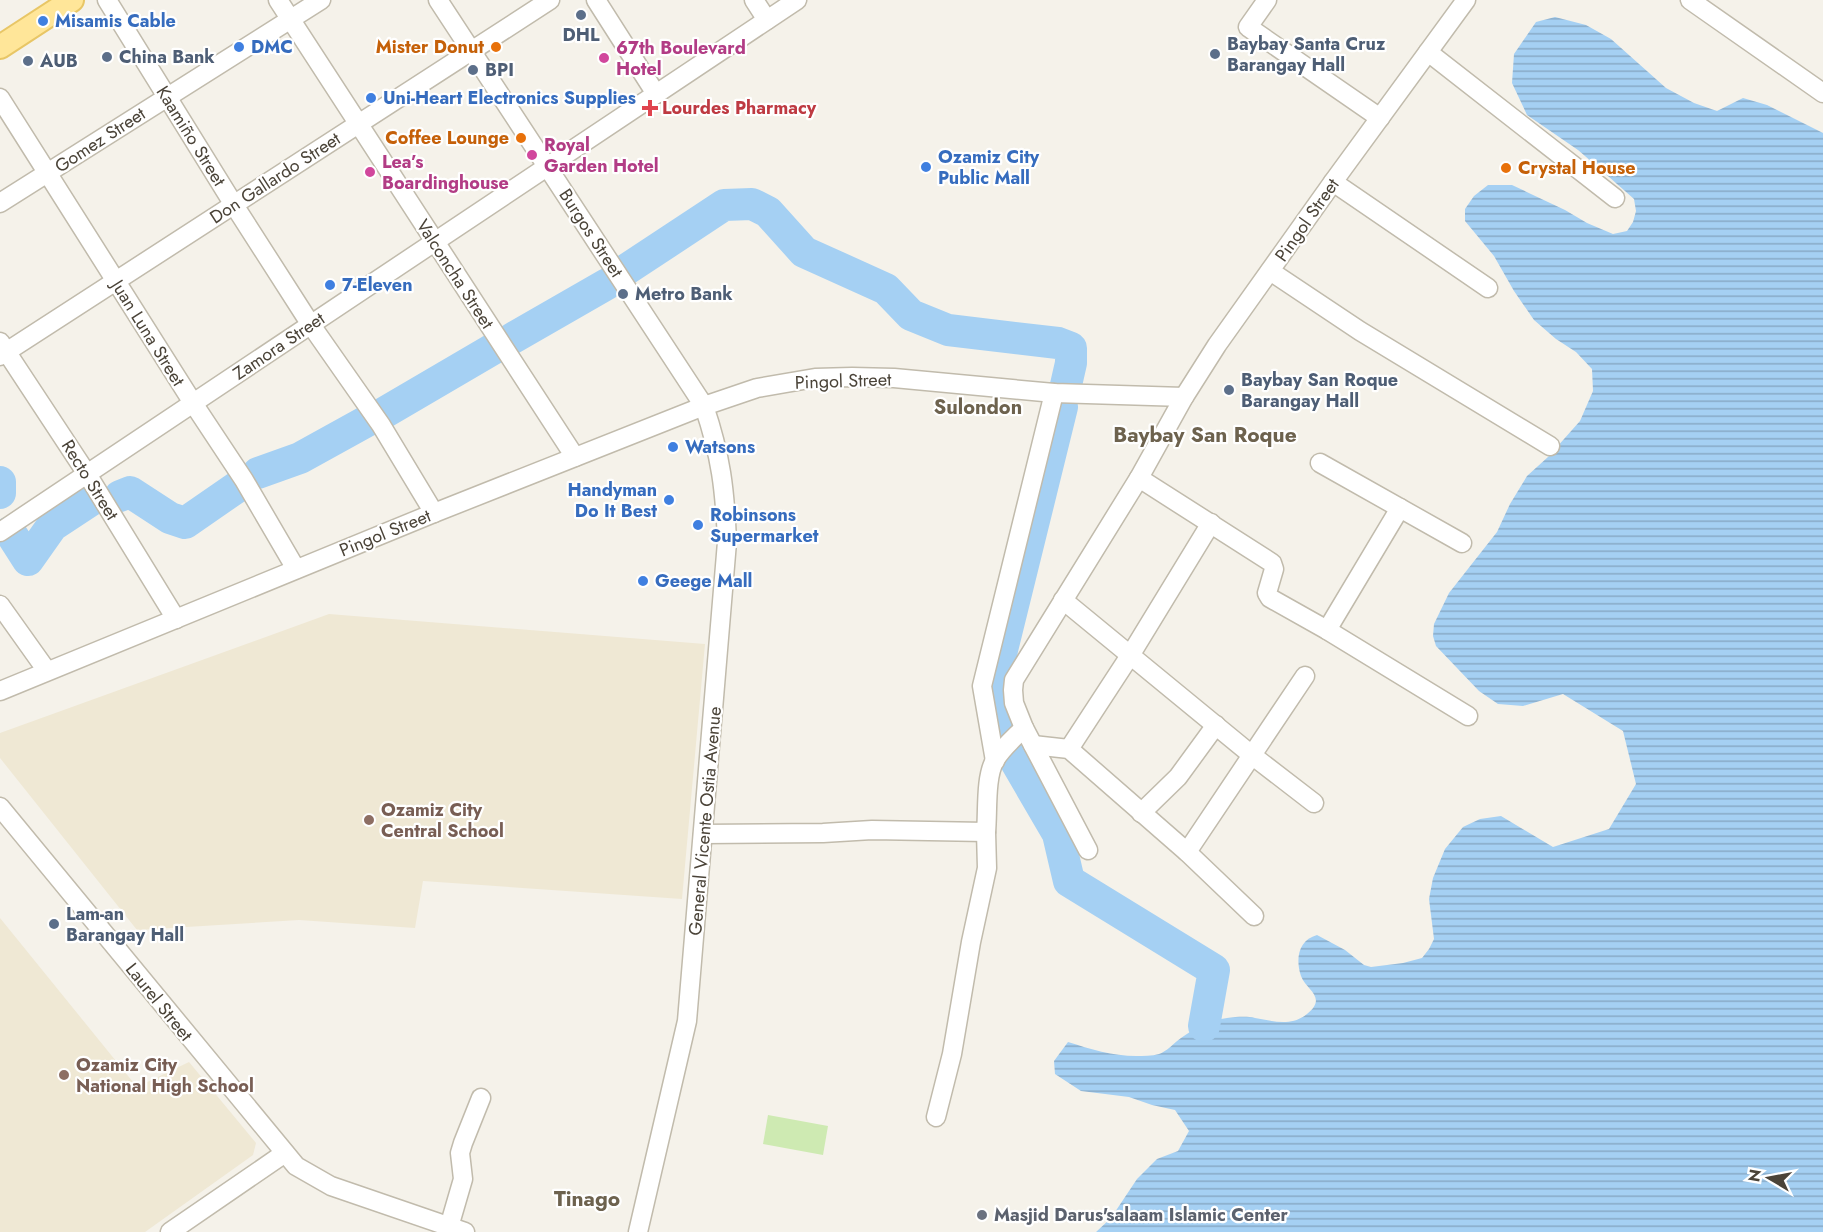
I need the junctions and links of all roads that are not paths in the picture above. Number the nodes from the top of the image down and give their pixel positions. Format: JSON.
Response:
{"nodes":[{"id":1,"x":72,"y":0,"type":"edge"},
{"id":2,"x":107,"y":0,"type":"edge"},
{"id":3,"x":278,"y":0,"type":"edge"},
{"id":4,"x":321,"y":0,"type":"edge"},
{"id":5,"x":438,"y":0,"type":"edge"},
{"id":6,"x":550,"y":0,"type":"edge"},
{"id":7,"x":596,"y":0,"type":"edge"},
{"id":8,"x":754,"y":0,"type":"edge"},
{"id":9,"x":797,"y":0,"type":"edge"},
{"id":10,"x":1267,"y":0,"type":"edge"},
{"id":11,"x":1689,"y":0,"type":"edge"},
{"id":12,"x":1460,"y":2,"type":"edge"},
{"id":13,"x":291,"y":20,"type":"junction"},
{"id":14,"x":766,"y":20,"type":"junction"},
{"id":15,"x":0,"y":47,"type":"edge"},
{"id":16,"x":472,"y":51,"type":"junction"},
{"id":17,"x":1428,"y":52,"type":"junction"},
{"id":18,"x":1823,"y":93,"type":"edge"},
{"id":19,"x":656,"y":94,"type":"junction"},
{"id":20,"x":167,"y":97,"type":"junction"},
{"id":21,"x":0,"y":98,"type":"edge"},
{"id":22,"x":1380,"y":118,"type":"junction"},
{"id":23,"x":358,"y":124,"type":"junction"},
{"id":24,"x":547,"y":167,"type":"junction"},
{"id":25,"x":48,"y":173,"type":"junction"},
{"id":26,"x":1333,"y":182,"type":"junction"},
{"id":27,"x":1615,"y":198,"type":"dead end"},
{"id":28,"x":0,"y":203,"type":"edge"},
{"id":29,"x":234,"y":205,"type":"junction"},
{"id":30,"x":435,"y":242,"type":"junction"},
{"id":31,"x":1270,"y":271,"type":"junction"},
{"id":32,"x":116,"y":281,"type":"junction"},
{"id":33,"x":1488,"y":288,"type":"dead end"},
{"id":34,"x":311,"y":325,"type":"junction"},
{"id":35,"x":2,"y":350,"type":"edge"},
{"id":36,"x":1054,"y":393,"type":"junction"},
{"id":37,"x":1184,"y":397,"type":"junction"},
{"id":38,"x":193,"y":403,"type":"junction"},
{"id":39,"x":704,"y":406,"type":"junction"},
{"id":40,"x":1550,"y":446,"type":"dead end"},
{"id":41,"x":575,"y":457,"type":"junction"},
{"id":42,"x":1320,"y":463,"type":"dead end"},
{"id":43,"x":87,"y":474,"type":"junction"},
{"id":44,"x":1138,"y":478,"type":"junction"},
{"id":45,"x":1400,"y":508,"type":"junction"},
{"id":46,"x":434,"y":513,"type":"junction"},
{"id":47,"x":1211,"y":523,"type":"junction"},
{"id":48,"x":0,"y":532,"type":"edge"},
{"id":49,"x":1462,"y":543,"type":"dead end"},
{"id":50,"x":296,"y":569,"type":"junction"},
{"id":51,"x":1063,"y":600,"type":"junction"},
{"id":52,"x":0,"y":605,"type":"edge"},
{"id":53,"x":176,"y":619,"type":"junction"},
{"id":54,"x":1327,"y":630,"type":"junction"},
{"id":55,"x":1131,"y":654,"type":"junction"},
{"id":56,"x":46,"y":671,"type":"junction"},
{"id":57,"x":1305,"y":676,"type":"dead end"},
{"id":58,"x":0,"y":690,"type":"edge"},
{"id":59,"x":1468,"y":716,"type":"dead end"},
{"id":60,"x":1216,"y":725,"type":"junction"},
{"id":61,"x":1024,"y":728,"type":"junction"},
{"id":62,"x":1033,"y":745,"type":"junction"},
{"id":63,"x":1069,"y":749,"type":"junction"},
{"id":64,"x":1253,"y":756,"type":"junction"},
{"id":65,"x":995,"y":760,"type":"junction"},
{"id":66,"x":1314,"y":803,"type":"dead end"},
{"id":67,"x":0,"y":807,"type":"edge"},
{"id":68,"x":1142,"y":813,"type":"junction"},
{"id":69,"x":986,"y":832,"type":"junction"},
{"id":70,"x":704,"y":834,"type":"junction"},
{"id":71,"x":1088,"y":850,"type":"dead end"},
{"id":72,"x":1187,"y":852,"type":"junction"},
{"id":73,"x":1254,"y":916,"type":"dead end"},
{"id":74,"x":482,"y":1098,"type":"dead end"},
{"id":75,"x":936,"y":1117,"type":"dead end"},
{"id":76,"x":285,"y":1154,"type":"junction"},
{"id":77,"x":457,"y":1230,"type":"edge"},
{"id":78,"x":170,"y":1232,"type":"edge"},
{"id":79,"x":638,"y":1232,"type":"edge"}],
"edges":[{"from":1,"to":15,"type":"main road"},
{"from":2,"to":20,"type":"street","name":"Kaamiño Street"},
{"from":3,"to":13,"type":"street","name":"Valconcha Street"},
{"from":4,"to":13,"type":"street","name":"Gomez Street"},
{"from":5,"to":16,"type":"street","name":"Burgos Street"},
{"from":6,"to":16,"type":"street","name":"Don Gallardo Street"},
{"from":7,"to":19,"type":"street"},
{"from":8,"to":14,"type":"street"},
{"from":9,"to":14,"type":"street","name":"Zamora Street"},
{"from":10,"to":22,"type":"street"},
{"from":11,"to":18,"type":"street"},
{"from":12,"to":17,"type":"street","name":"Pingol Street"},
{"from":13,"to":20,"type":"street","name":"Gomez Street"},
{"from":13,"to":23,"type":"street","name":"Valconcha Street"},
{"from":14,"to":19,"type":"street","name":"Zamora Street"},
{"from":16,"to":23,"type":"street","name":"Don Gallardo Street"},
{"from":16,"to":24,"type":"street","name":"Burgos Street"},
{"from":17,"to":22,"type":"street","name":"Pingol Street"},
{"from":17,"to":27,"type":"street"},
{"from":19,"to":24,"type":"street","name":"Zamora Street"},
{"from":20,"to":25,"type":"street","name":"Gomez Street"},
{"from":20,"to":29,"type":"street","name":"Kaamiño Street"},
{"from":21,"to":25,"type":"street","name":"Juan Luna Street"},
{"from":22,"to":26,"type":"street","name":"Pingol Street"},
{"from":23,"to":29,"type":"street","name":"Don Gallardo Street"},
{"from":23,"to":30,"type":"street","name":"Valconcha Street"},
{"from":24,"to":30,"type":"street","name":"Zamora Street"},
{"from":24,"to":39,"type":"street","name":"Burgos Street"},
{"from":25,"to":28,"type":"street","name":"Gomez Street"},
{"from":25,"to":32,"type":"street","name":"Juan Luna Street"},
{"from":26,"to":31,"type":"street","name":"Pingol Street"},
{"from":26,"to":33,"type":"street"},
{"from":29,"to":32,"type":"street","name":"Don Gallardo Street"},
{"from":29,"to":34,"type":"street","name":"Kaamiño Street"},
{"from":30,"to":34,"type":"street","name":"Zamora Street"},
{"from":30,"to":41,"type":"street","name":"Valconcha Street"},
{"from":31,"to":37,"type":"street","name":"Pingol Street"},
{"from":31,"to":40,"type":"street"},
{"from":32,"to":35,"type":"street","name":"Don Gallardo Street"},
{"from":32,"to":38,"type":"street","name":"Juan Luna Street"},
{"from":34,"to":38,"type":"street","name":"Zamora Street"},
{"from":34,"to":46,"type":"street","name":"Kaamiño Street"},
{"from":35,"to":43,"type":"street","name":"Recto Street"},
{"from":36,"to":37,"type":"street","name":"Pingol Street"},
{"from":36,"to":39,"type":"street","name":"Pingol Street"},
{"from":36,"to":65,"type":"street"},
{"from":37,"to":44,"type":"street"},
{"from":38,"to":43,"type":"street","name":"Zamora Street"},
{"from":38,"to":50,"type":"street","name":"Juan Luna Street"},
{"from":39,"to":41,"type":"street","name":"Pingol Street"},
{"from":39,"to":70,"type":"street","name":"General Vicente Ostia Avenue"},
{"from":41,"to":46,"type":"street","name":"Pingol Street"},
{"from":42,"to":45,"type":"street"},
{"from":43,"to":48,"type":"street","name":"Zamora Street"},
{"from":43,"to":53,"type":"street","name":"Recto Street"},
{"from":44,"to":47,"type":"street"},
{"from":44,"to":51,"type":"street"},
{"from":45,"to":49,"type":"street"},
{"from":45,"to":54,"type":"street"},
{"from":46,"to":50,"type":"street","name":"Pingol Street"},
{"from":47,"to":54,"type":"street"},
{"from":47,"to":55,"type":"street"},
{"from":50,"to":53,"type":"street","name":"Pingol Street"},
{"from":51,"to":55,"type":"street"},
{"from":51,"to":61,"type":"street"},
{"from":52,"to":56,"type":"street"},
{"from":53,"to":56,"type":"street","name":"Pingol Street"},
{"from":54,"to":59,"type":"street"},
{"from":55,"to":60,"type":"street"},
{"from":55,"to":63,"type":"street"},
{"from":56,"to":58,"type":"street","name":"Pingol Street"},
{"from":57,"to":64,"type":"street"},
{"from":60,"to":64,"type":"street"},
{"from":60,"to":68,"type":"street"},
{"from":61,"to":62,"type":"street"},
{"from":61,"to":65,"type":"street"},
{"from":62,"to":63,"type":"street"},
{"from":62,"to":71,"type":"street"},
{"from":63,"to":68,"type":"street"},
{"from":64,"to":66,"type":"street"},
{"from":64,"to":72,"type":"street"},
{"from":65,"to":69,"type":"street"},
{"from":67,"to":76,"type":"street","name":"Laurel Street"},
{"from":68,"to":72,"type":"street"},
{"from":69,"to":70,"type":"street"},
{"from":69,"to":75,"type":"street"},
{"from":70,"to":79,"type":"street","name":"General Vicente Ostia Avenue"},
{"from":72,"to":73,"type":"street"},
{"from":74,"to":77,"type":"street"},
{"from":76,"to":77,"type":"street","name":"Laurel Street"},
{"from":76,"to":78,"type":"street"}]}
